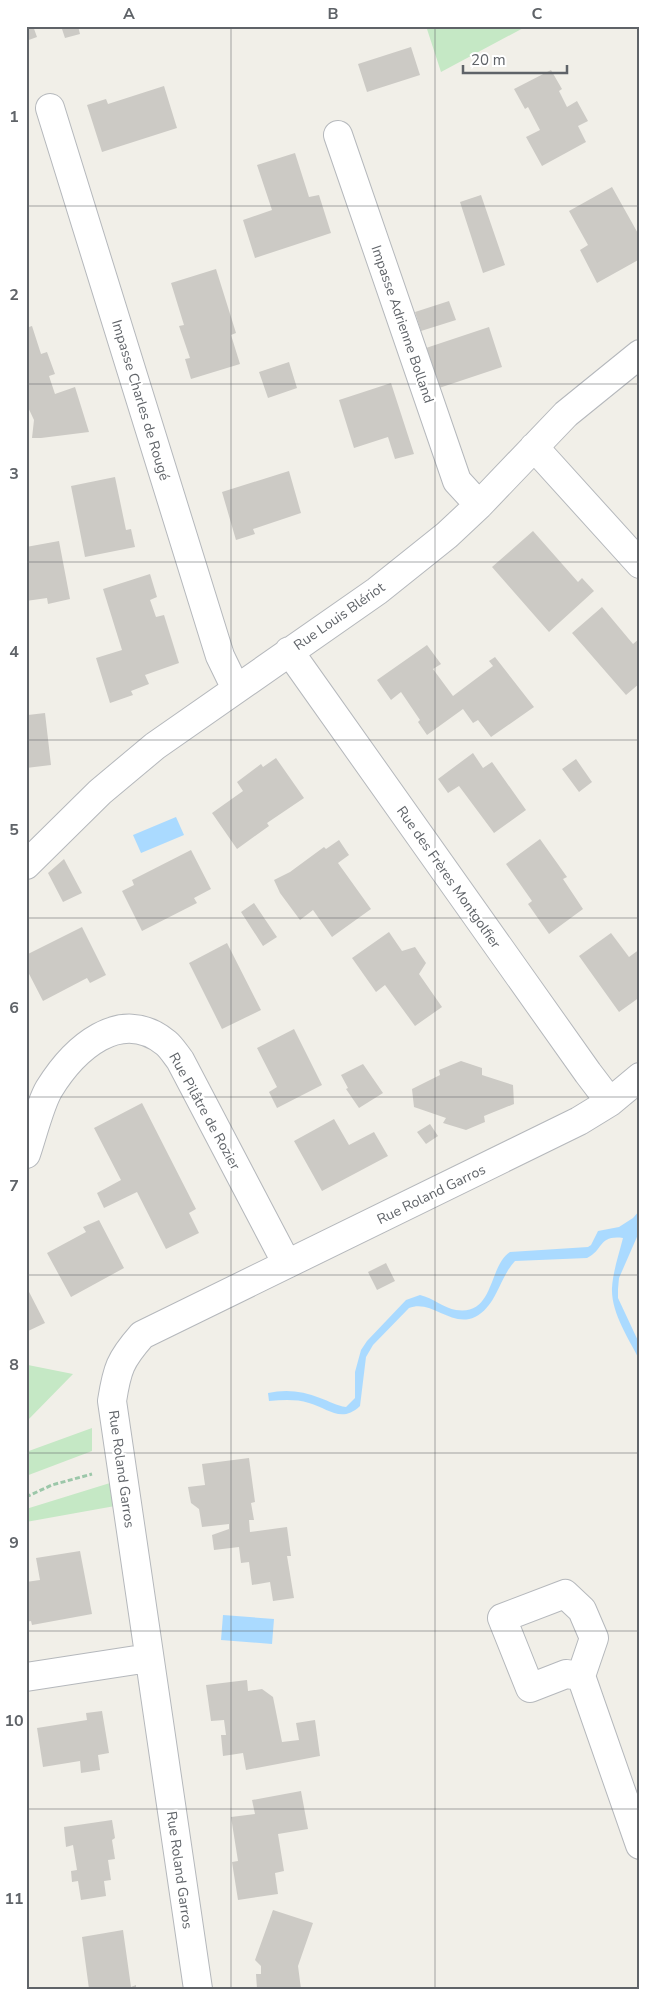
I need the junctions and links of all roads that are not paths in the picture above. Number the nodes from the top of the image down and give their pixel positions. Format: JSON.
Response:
{"nodes":[{"id":1,"x":50,"y":108,"type":"dead end"},
{"id":2,"x":338,"y":135,"type":"dead end"},
{"id":3,"x":640,"y":354,"type":"edge"},
{"id":4,"x":534,"y":446,"type":"junction"},
{"id":5,"x":480,"y":505,"type":"junction"},
{"id":6,"x":640,"y":564,"type":"edge"},
{"id":7,"x":289,"y":651,"type":"junction"},
{"id":8,"x":236,"y":689,"type":"junction"},
{"id":9,"x":26,"y":865,"type":"edge"},
{"id":10,"x":640,"y":1077,"type":"edge"},
{"id":11,"x":610,"y":1102,"type":"junction"},
{"id":12,"x":26,"y":1154,"type":"edge"},
{"id":13,"x":287,"y":1264,"type":"junction"},
{"id":14,"x":148,"y":1658,"type":"junction"},
{"id":15,"x":581,"y":1676,"type":"dead end"},
{"id":16,"x":26,"y":1677,"type":"edge"},
{"id":17,"x":640,"y":1845,"type":"edge"},
{"id":18,"x":198,"y":1989,"type":"edge"}],
"edges":[{"from":1,"to":8,"type":"street","name":"Impasse Charles de Rougé"},
{"from":2,"to":5,"type":"street","name":"Impasse Adrienne Bolland"},
{"from":3,"to":4,"type":"street","name":"Rue Louis Blériot"},
{"from":4,"to":5,"type":"street","name":"Rue Louis Blériot"},
{"from":4,"to":6,"type":"street"},
{"from":5,"to":7,"type":"street","name":"Rue Louis Blériot"},
{"from":7,"to":8,"type":"street","name":"Rue Louis Blériot"},
{"from":7,"to":11,"type":"street","name":"Rue des Frères Montgolfier"},
{"from":8,"to":9,"type":"street","name":"Rue Louis Blériot"},
{"from":10,"to":11,"type":"street","name":"Rue Roland Garros"},
{"from":11,"to":13,"type":"street","name":"Rue Roland Garros"},
{"from":12,"to":13,"type":"street","name":"Rue Pilâtre de Rozier"},
{"from":13,"to":14,"type":"street","name":"Rue Roland Garros"},
{"from":14,"to":16,"type":"street"},
{"from":14,"to":18,"type":"street","name":"Rue Roland Garros"},
{"from":15,"to":17,"type":"street"}]}
